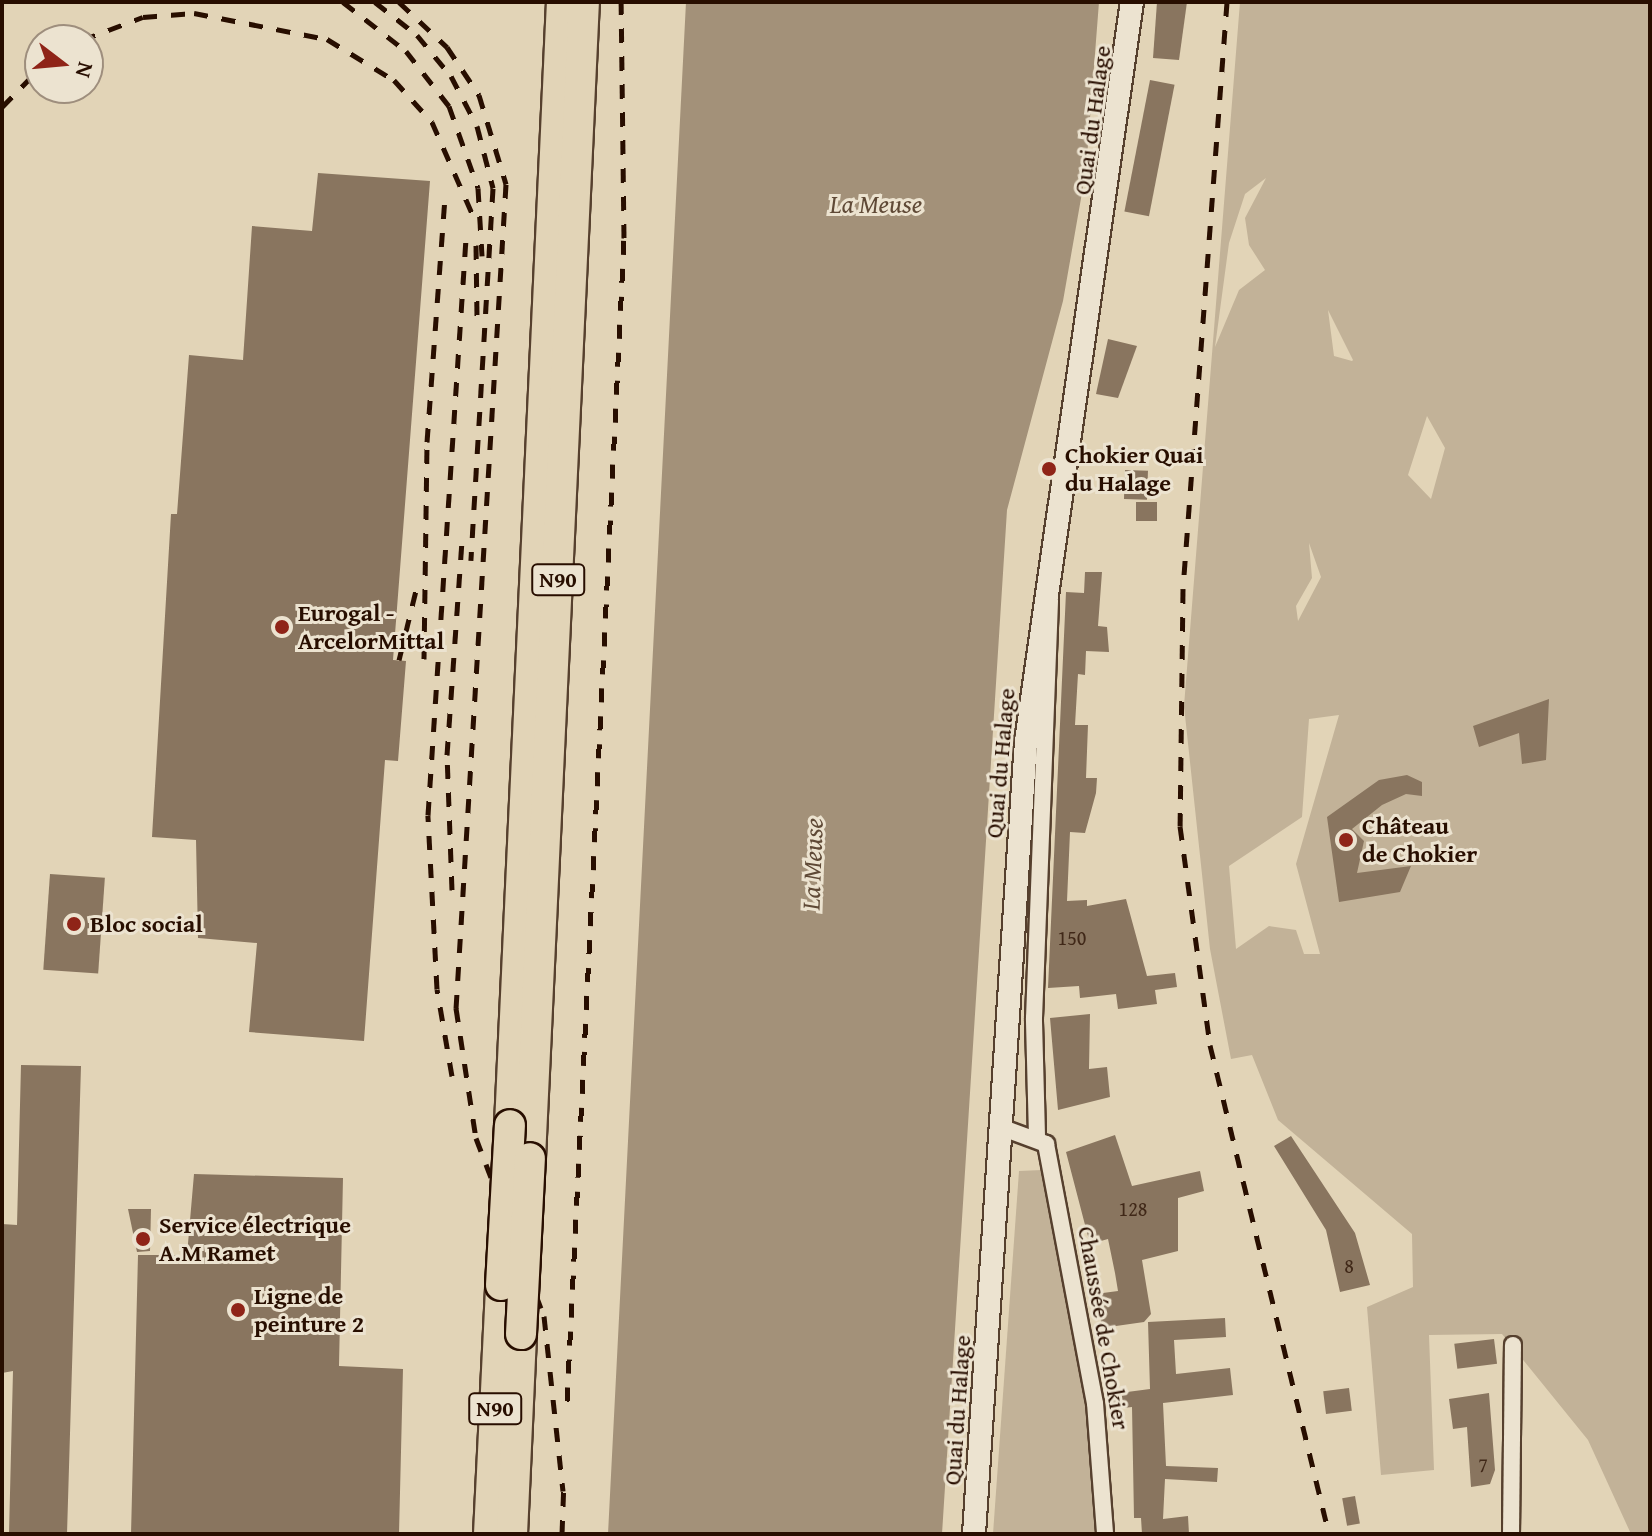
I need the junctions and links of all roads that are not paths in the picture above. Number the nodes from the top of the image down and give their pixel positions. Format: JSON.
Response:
{"nodes":[{"id":1,"x":562,"y":2,"type":"edge"},
{"id":2,"x":584,"y":2,"type":"edge"},
{"id":3,"x":1132,"y":2,"type":"edge"},
{"id":4,"x":1044,"y":585,"type":"junction"},
{"id":5,"x":1003,"y":1128,"type":"junction"},
{"id":6,"x":1037,"y":1136,"type":"junction"},
{"id":7,"x":1513,"y":1345,"type":"dead end"},
{"id":8,"x":489,"y":1534,"type":"edge"},
{"id":9,"x":512,"y":1534,"type":"edge"},
{"id":10,"x":974,"y":1534,"type":"edge"},
{"id":11,"x":1105,"y":1534,"type":"edge"},
{"id":12,"x":1511,"y":1534,"type":"edge"}],
"edges":[{"from":1,"to":8,"type":"highway","number":"N90","bridge":true},
{"from":2,"to":9,"type":"highway","number":"N90","bridge":true},
{"from":3,"to":4,"type":"main road","name":"Quai du Halage"},
{"from":4,"to":5,"type":"main road","name":"Quai du Halage"},
{"from":4,"to":6,"type":"street","name":"Chaussée de Chokier"},
{"from":5,"to":6,"type":"street"},
{"from":5,"to":10,"type":"main road","name":"Quai du Halage"},
{"from":6,"to":11,"type":"street","name":"Chaussée de Chokier"},
{"from":7,"to":12,"type":"street"}]}
